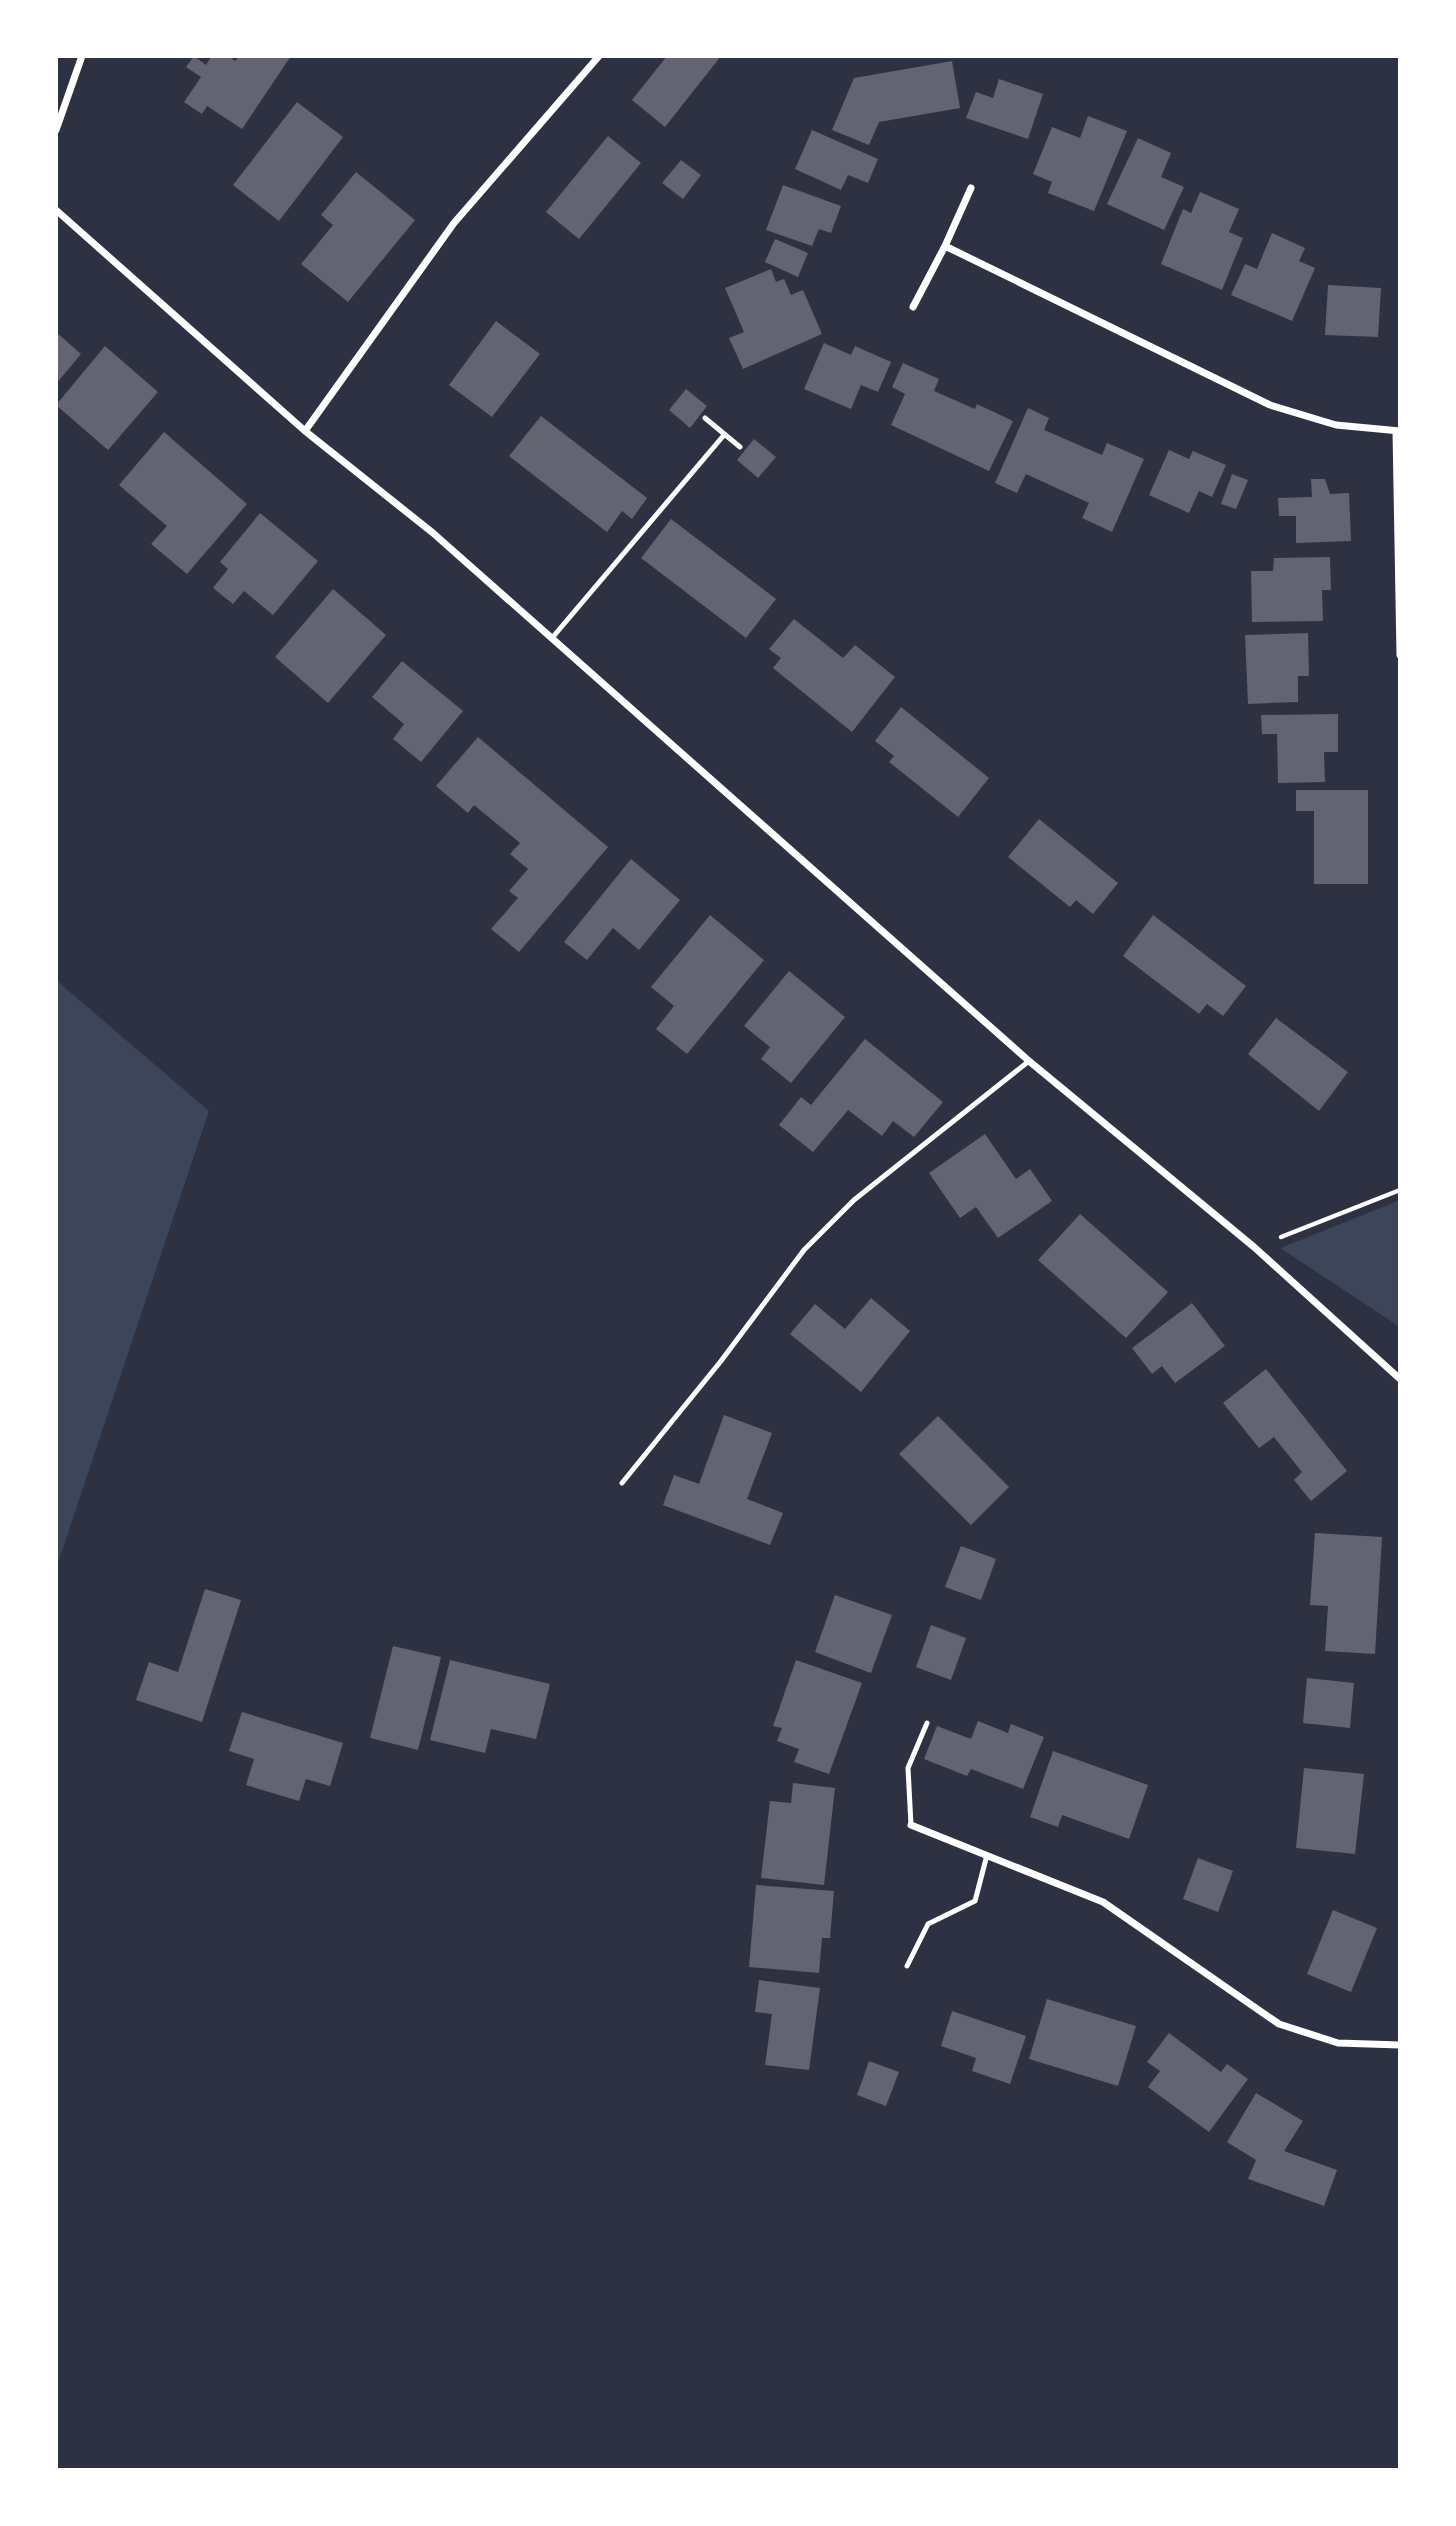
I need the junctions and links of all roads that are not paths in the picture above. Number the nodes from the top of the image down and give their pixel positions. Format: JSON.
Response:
{"nodes":[{"id":1,"x":82,"y":56,"type":"edge"},
{"id":2,"x":599,"y":56,"type":"edge"},
{"id":3,"x":56,"y":130,"type":"edge"},
{"id":4,"x":971,"y":188,"type":"dead end"},
{"id":5,"x":56,"y":210,"type":"edge"},
{"id":6,"x":945,"y":246,"type":"junction"},
{"id":7,"x":913,"y":307,"type":"dead end"},
{"id":8,"x":705,"y":418,"type":"dead end"},
{"id":9,"x":305,"y":431,"type":"junction"},
{"id":10,"x":1398,"y":431,"type":"edge"},
{"id":11,"x":724,"y":435,"type":"junction"},
{"id":12,"x":740,"y":447,"type":"dead end"},
{"id":13,"x":552,"y":638,"type":"junction"},
{"id":14,"x":1400,"y":655,"type":"edge"},
{"id":15,"x":1029,"y":1062,"type":"junction"},
{"id":16,"x":1400,"y":1379,"type":"edge"},
{"id":17,"x":622,"y":1483,"type":"dead end"},
{"id":18,"x":927,"y":1723,"type":"dead end"},
{"id":19,"x":911,"y":1825,"type":"joint"},
{"id":20,"x":986,"y":1855,"type":"junction"},
{"id":21,"x":907,"y":1966,"type":"dead end"},
{"id":22,"x":1400,"y":2045,"type":"edge"}],
"edges":[{"from":1,"to":3,"type":"street"},
{"from":2,"to":9,"type":"street"},
{"from":4,"to":6,"type":"street"},
{"from":5,"to":9,"type":"street"},
{"from":6,"to":7,"type":"street"},
{"from":6,"to":10,"type":"street"},
{"from":8,"to":11,"type":"lane"},
{"from":9,"to":13,"type":"street"},
{"from":10,"to":14,"type":"street"},
{"from":11,"to":12,"type":"lane"},
{"from":11,"to":13,"type":"lane"},
{"from":13,"to":15,"type":"street"},
{"from":15,"to":16,"type":"street"},
{"from":15,"to":17,"type":"lane"},
{"from":18,"to":19,"type":"lane"},
{"from":19,"to":20,"type":"street"},
{"from":20,"to":21,"type":"lane"},
{"from":20,"to":22,"type":"street"}]}
